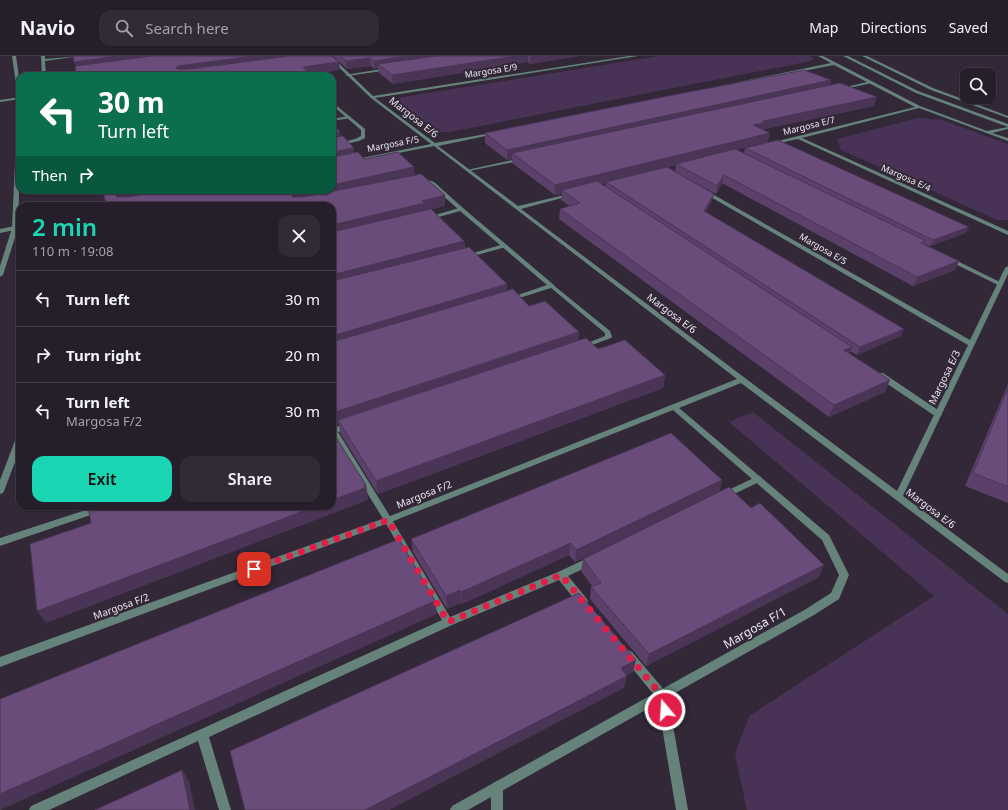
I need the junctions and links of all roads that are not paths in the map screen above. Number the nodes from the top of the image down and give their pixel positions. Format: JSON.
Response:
{"nodes":[{"id":1,"x":14,"y":56,"type":"edge"},
{"id":2,"x":78,"y":56,"type":"edge"},
{"id":3,"x":332,"y":56,"type":"edge"},
{"id":4,"x":636,"y":56,"type":"edge"},
{"id":5,"x":820,"y":56,"type":"edge"},
{"id":6,"x":845,"y":56,"type":"edge"},
{"id":7,"x":864,"y":56,"type":"edge"},
{"id":8,"x":43,"y":58,"type":"edge"},
{"id":9,"x":833,"y":64,"type":"junction"},
{"id":10,"x":394,"y":68,"type":"edge"},
{"id":11,"x":92,"y":70,"type":"edge"},
{"id":12,"x":16,"y":72,"type":"edge"},
{"id":13,"x":44,"y":72,"type":"edge"},
{"id":14,"x":76,"y":72,"type":"edge"},
{"id":15,"x":348,"y":75,"type":"junction"},
{"id":16,"x":871,"y":82,"type":"junction"},
{"id":17,"x":734,"y":84,"type":"edge"},
{"id":18,"x":832,"y":91,"type":"edge"},
{"id":19,"x":372,"y":97,"type":"junction"},
{"id":20,"x":16,"y":99,"type":"edge"},
{"id":21,"x":0,"y":101,"type":"edge"},
{"id":22,"x":336,"y":106,"type":"edge"},
{"id":23,"x":919,"y":107,"type":"junction"},
{"id":24,"x":349,"y":117,"type":"junction"},
{"id":25,"x":1008,"y":117,"type":"edge"},
{"id":26,"x":336,"y":119,"type":"edge"},
{"id":27,"x":1008,"y":127,"type":"edge"},
{"id":28,"x":503,"y":131,"type":"edge"},
{"id":29,"x":988,"y":132,"type":"junction"},
{"id":30,"x":797,"y":137,"type":"junction"},
{"id":31,"x":1008,"y":140,"type":"edge"},
{"id":32,"x":769,"y":144,"type":"edge"},
{"id":33,"x":336,"y":145,"type":"edge"},
{"id":34,"x":434,"y":145,"type":"junction"},
{"id":35,"x":531,"y":157,"type":"edge"},
{"id":36,"x":336,"y":164,"type":"edge"},
{"id":37,"x":469,"y":170,"type":"junction"},
{"id":38,"x":412,"y":182,"type":"edge"},
{"id":39,"x":701,"y":190,"type":"edge"},
{"id":40,"x":576,"y":193,"type":"edge"},
{"id":41,"x":517,"y":208,"type":"junction"},
{"id":42,"x":461,"y":209,"type":"junction"},
{"id":43,"x":424,"y":219,"type":"edge"},
{"id":44,"x":16,"y":228,"type":"edge"},
{"id":45,"x":16,"y":231,"type":"edge"},
{"id":46,"x":0,"y":232,"type":"edge"},
{"id":47,"x":1008,"y":232,"type":"edge"},
{"id":48,"x":504,"y":246,"type":"junction"},
{"id":49,"x":944,"y":256,"type":"edge"},
{"id":50,"x":459,"y":258,"type":"edge"},
{"id":51,"x":1008,"y":268,"type":"edge"},
{"id":52,"x":0,"y":275,"type":"edge"},
{"id":53,"x":1000,"y":284,"type":"junction"},
{"id":54,"x":552,"y":286,"type":"junction"},
{"id":55,"x":503,"y":302,"type":"edge"},
{"id":56,"x":971,"y":344,"type":"junction"},
{"id":57,"x":574,"y":350,"type":"edge"},
{"id":58,"x":872,"y":370,"type":"edge"},
{"id":59,"x":742,"y":380,"type":"junction"},
{"id":60,"x":674,"y":407,"type":"junction"},
{"id":61,"x":938,"y":414,"type":"junction"},
{"id":62,"x":356,"y":423,"type":"edge"},
{"id":63,"x":336,"y":429,"type":"edge"},
{"id":64,"x":336,"y":436,"type":"edge"},
{"id":65,"x":16,"y":451,"type":"edge"},
{"id":66,"x":758,"y":479,"type":"junction"},
{"id":67,"x":0,"y":491,"type":"edge"},
{"id":68,"x":899,"y":496,"type":"junction"},
{"id":69,"x":716,"y":500,"type":"edge"},
{"id":70,"x":96,"y":510,"type":"edge"},
{"id":71,"x":388,"y":520,"type":"junction"},
{"id":72,"x":0,"y":542,"type":"edge"},
{"id":73,"x":603,"y":554,"type":"edge"},
{"id":74,"x":561,"y":575,"type":"junction"},
{"id":75,"x":1008,"y":579,"type":"edge"},
{"id":76,"x":591,"y":611,"type":"edge"},
{"id":77,"x":448,"y":622,"type":"junction"},
{"id":78,"x":622,"y":647,"type":"edge"},
{"id":79,"x":0,"y":662,"type":"edge"},
{"id":80,"x":662,"y":696,"type":"junction"},
{"id":81,"x":202,"y":734,"type":"junction"},
{"id":82,"x":497,"y":788,"type":"junction"},
{"id":83,"x":35,"y":810,"type":"edge"},
{"id":84,"x":225,"y":810,"type":"edge"},
{"id":85,"x":456,"y":810,"type":"edge"},
{"id":86,"x":497,"y":810,"type":"edge"},
{"id":87,"x":682,"y":810,"type":"edge"}],
"edges":[{"from":1,"to":12,"type":"street"},
{"from":2,"to":8,"type":"street"},
{"from":3,"to":15,"type":"street","name":"Margosa E/6"},
{"from":4,"to":19,"type":"street","name":"Margosa E/9"},
{"from":5,"to":9,"type":"street"},
{"from":6,"to":27,"type":"street"},
{"from":7,"to":25,"type":"street"},
{"from":8,"to":13,"type":"street"},
{"from":9,"to":16,"type":"street"},
{"from":9,"to":17,"type":"street"},
{"from":10,"to":15,"type":"street"},
{"from":11,"to":14,"type":"street"},
{"from":15,"to":19,"type":"street","name":"Margosa E/6"},
{"from":16,"to":18,"type":"street"},
{"from":16,"to":23,"type":"street"},
{"from":19,"to":34,"type":"street","name":"Margosa E/6"},
{"from":20,"to":21,"type":"street"},
{"from":22,"to":24,"type":"street"},
{"from":23,"to":29,"type":"street"},
{"from":23,"to":30,"type":"street","name":"Margosa E/7"},
{"from":24,"to":26,"type":"street"},
{"from":24,"to":33,"type":"street"},
{"from":27,"to":29,"type":"street"},
{"from":28,"to":34,"type":"street","name":"Margosa F/5"},
{"from":29,"to":31,"type":"street"},
{"from":30,"to":32,"type":"street","name":"Margosa E/7"},
{"from":30,"to":47,"type":"street","name":"Margosa E/4"},
{"from":34,"to":36,"type":"street","name":"Margosa F/5"},
{"from":34,"to":37,"type":"street","name":"Margosa E/6"},
{"from":35,"to":37,"type":"street"},
{"from":37,"to":41,"type":"street","name":"Margosa E/6"},
{"from":38,"to":42,"type":"street"},
{"from":39,"to":56,"type":"street","name":"Margosa E/5"},
{"from":40,"to":41,"type":"street"},
{"from":41,"to":59,"type":"street","name":"Margosa E/6"},
{"from":42,"to":43,"type":"street"},
{"from":42,"to":48,"type":"street"},
{"from":44,"to":46,"type":"street"},
{"from":45,"to":52,"type":"street"},
{"from":48,"to":50,"type":"street"},
{"from":48,"to":54,"type":"street"},
{"from":49,"to":53,"type":"street"},
{"from":51,"to":53,"type":"street","name":"Margosa E/3"},
{"from":53,"to":56,"type":"street","name":"Margosa E/3"},
{"from":54,"to":55,"type":"street"},
{"from":54,"to":57,"type":"street"},
{"from":56,"to":61,"type":"street","name":"Margosa E/3"},
{"from":58,"to":61,"type":"street"},
{"from":59,"to":60,"type":"street","name":"Margosa F/2"},
{"from":59,"to":68,"type":"street","name":"Margosa E/6"},
{"from":60,"to":66,"type":"street","name":"Margosa F/1"},
{"from":60,"to":71,"type":"street","name":"Margosa F/2"},
{"from":61,"to":68,"type":"street","name":"Margosa E/3"},
{"from":62,"to":63,"type":"street"},
{"from":64,"to":71,"type":"street"},
{"from":65,"to":67,"type":"street"},
{"from":66,"to":69,"type":"street"},
{"from":66,"to":80,"type":"street","name":"Margosa F/1"},
{"from":68,"to":75,"type":"street","name":"Margosa E/6"},
{"from":70,"to":72,"type":"street"},
{"from":71,"to":77,"type":"street"},
{"from":71,"to":79,"type":"street","name":"Margosa F/2"},
{"from":73,"to":74,"type":"street"},
{"from":74,"to":76,"type":"street"},
{"from":74,"to":77,"type":"street"},
{"from":77,"to":81,"type":"street"},
{"from":78,"to":80,"type":"street"},
{"from":80,"to":82,"type":"street","name":"Margosa F/1"},
{"from":80,"to":87,"type":"street"},
{"from":81,"to":83,"type":"street"},
{"from":81,"to":84,"type":"street"},
{"from":82,"to":85,"type":"street","name":"Margosa F/1"},
{"from":82,"to":86,"type":"street"}]}
